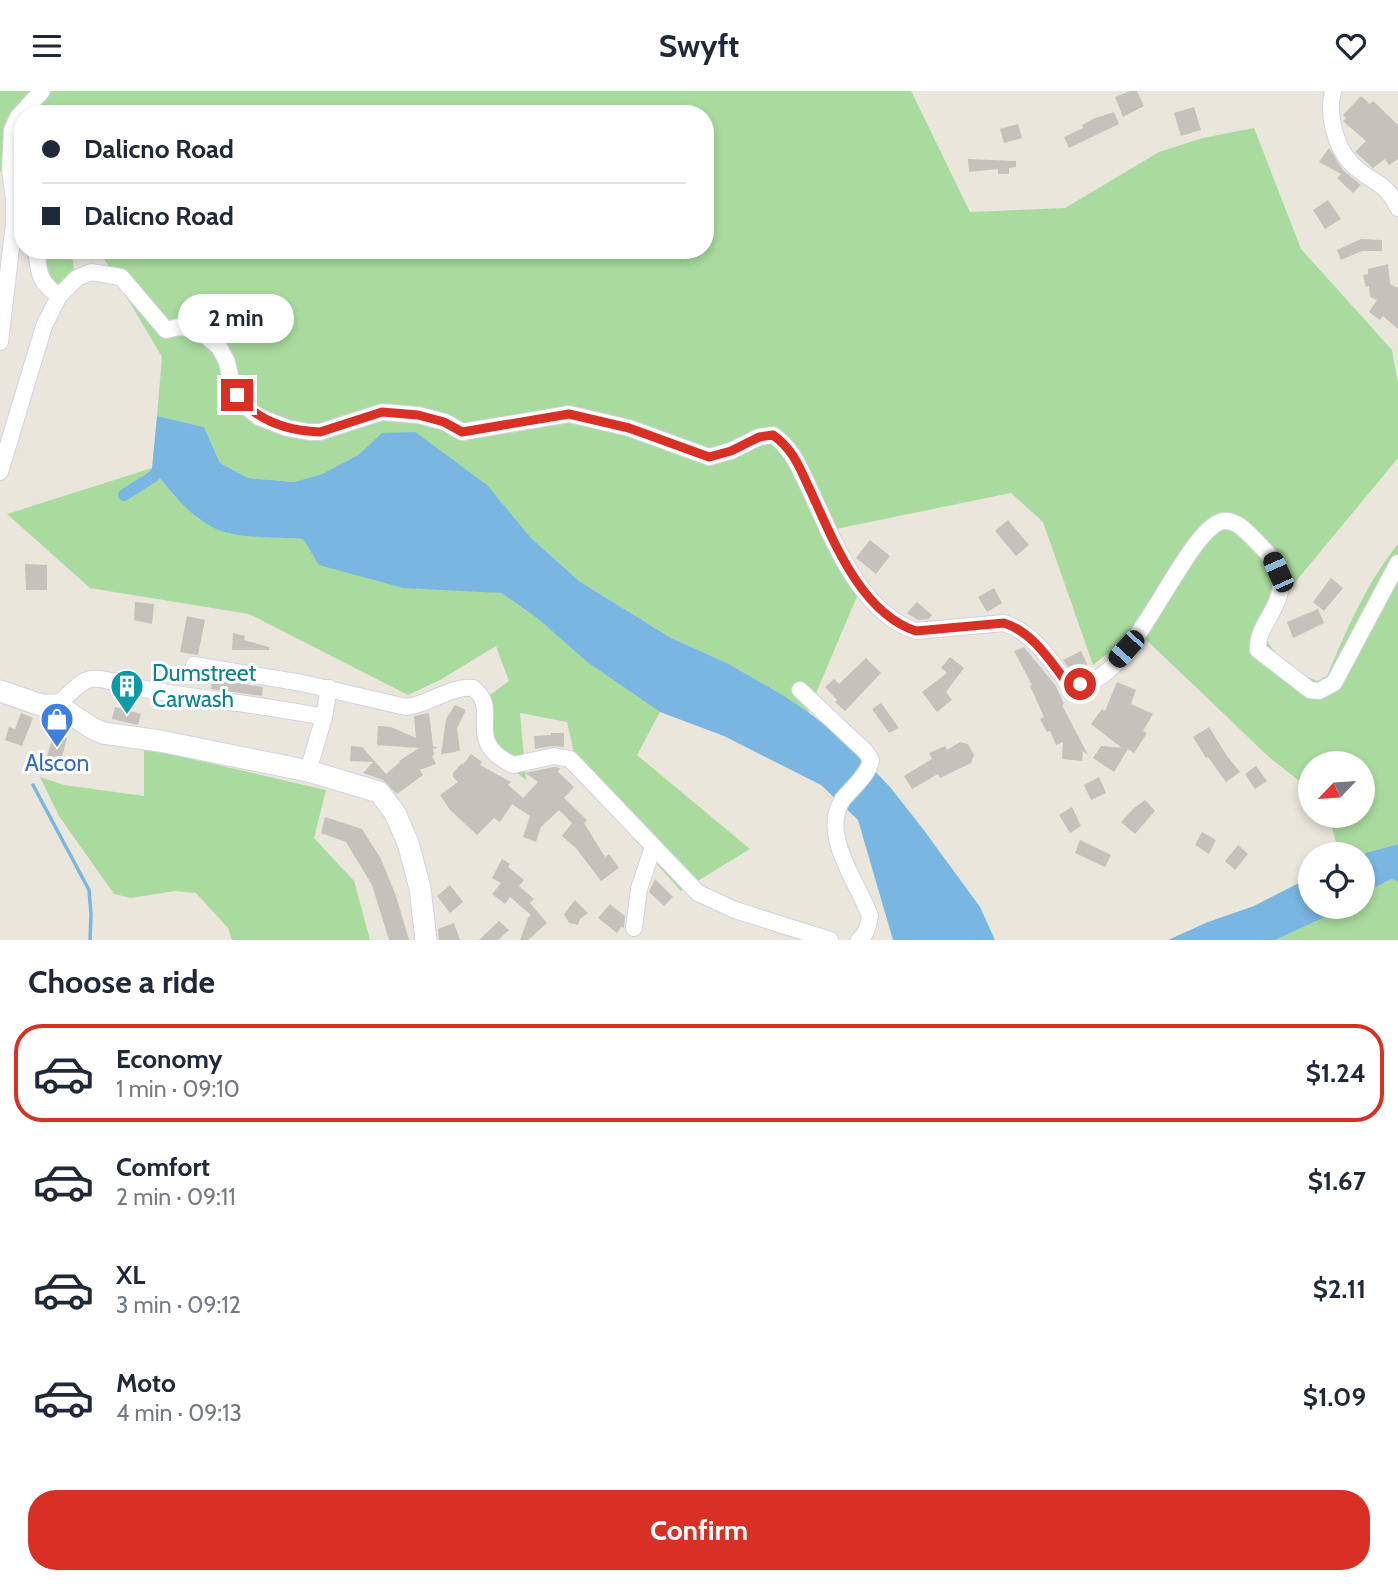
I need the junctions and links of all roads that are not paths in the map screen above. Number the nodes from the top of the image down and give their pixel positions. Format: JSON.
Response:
{"nodes":[{"id":1,"x":42,"y":91,"type":"edge"},
{"id":2,"x":1333,"y":91,"type":"edge"},
{"id":3,"x":29,"y":105,"type":"edge"},
{"id":4,"x":14,"y":126,"type":"edge"},
{"id":5,"x":11,"y":175,"type":"junction"},
{"id":6,"x":14,"y":180,"type":"edge"},
{"id":7,"x":1398,"y":208,"type":"edge"},
{"id":8,"x":38,"y":259,"type":"edge"},
{"id":9,"x":59,"y":296,"type":"junction"},
{"id":10,"x":0,"y":342,"type":"edge"},
{"id":11,"x":0,"y":472,"type":"edge"},
{"id":12,"x":1398,"y":563,"type":"edge"},
{"id":13,"x":194,"y":665,"type":"dead end"},
{"id":14,"x":329,"y":688,"type":"junction"},
{"id":15,"x":800,"y":690,"type":"dead end"},
{"id":16,"x":0,"y":691,"type":"edge"},
{"id":17,"x":57,"y":705,"type":"junction"},
{"id":18,"x":324,"y":717,"type":"junction"},
{"id":19,"x":309,"y":771,"type":"junction"},
{"id":20,"x":653,"y":847,"type":"junction"},
{"id":21,"x":634,"y":928,"type":"dead end"},
{"id":22,"x":426,"y":940,"type":"edge"},
{"id":23,"x":830,"y":940,"type":"edge"},
{"id":24,"x":859,"y":940,"type":"edge"}],
"edges":[{"from":1,"to":3,"type":"street"},
{"from":2,"to":7,"type":"street"},
{"from":4,"to":5,"type":"street"},
{"from":5,"to":6,"type":"street"},
{"from":5,"to":10,"type":"street"},
{"from":8,"to":9,"type":"street"},
{"from":9,"to":11,"type":"street"},
{"from":9,"to":12,"type":"street"},
{"from":13,"to":14,"type":"street"},
{"from":14,"to":18,"type":"street"},
{"from":14,"to":20,"type":"street"},
{"from":15,"to":24,"type":"street"},
{"from":16,"to":17,"type":"main road"},
{"from":17,"to":18,"type":"street"},
{"from":17,"to":19,"type":"main road"},
{"from":18,"to":19,"type":"street"},
{"from":19,"to":22,"type":"main road"},
{"from":20,"to":21,"type":"street"},
{"from":20,"to":23,"type":"street"}]}
